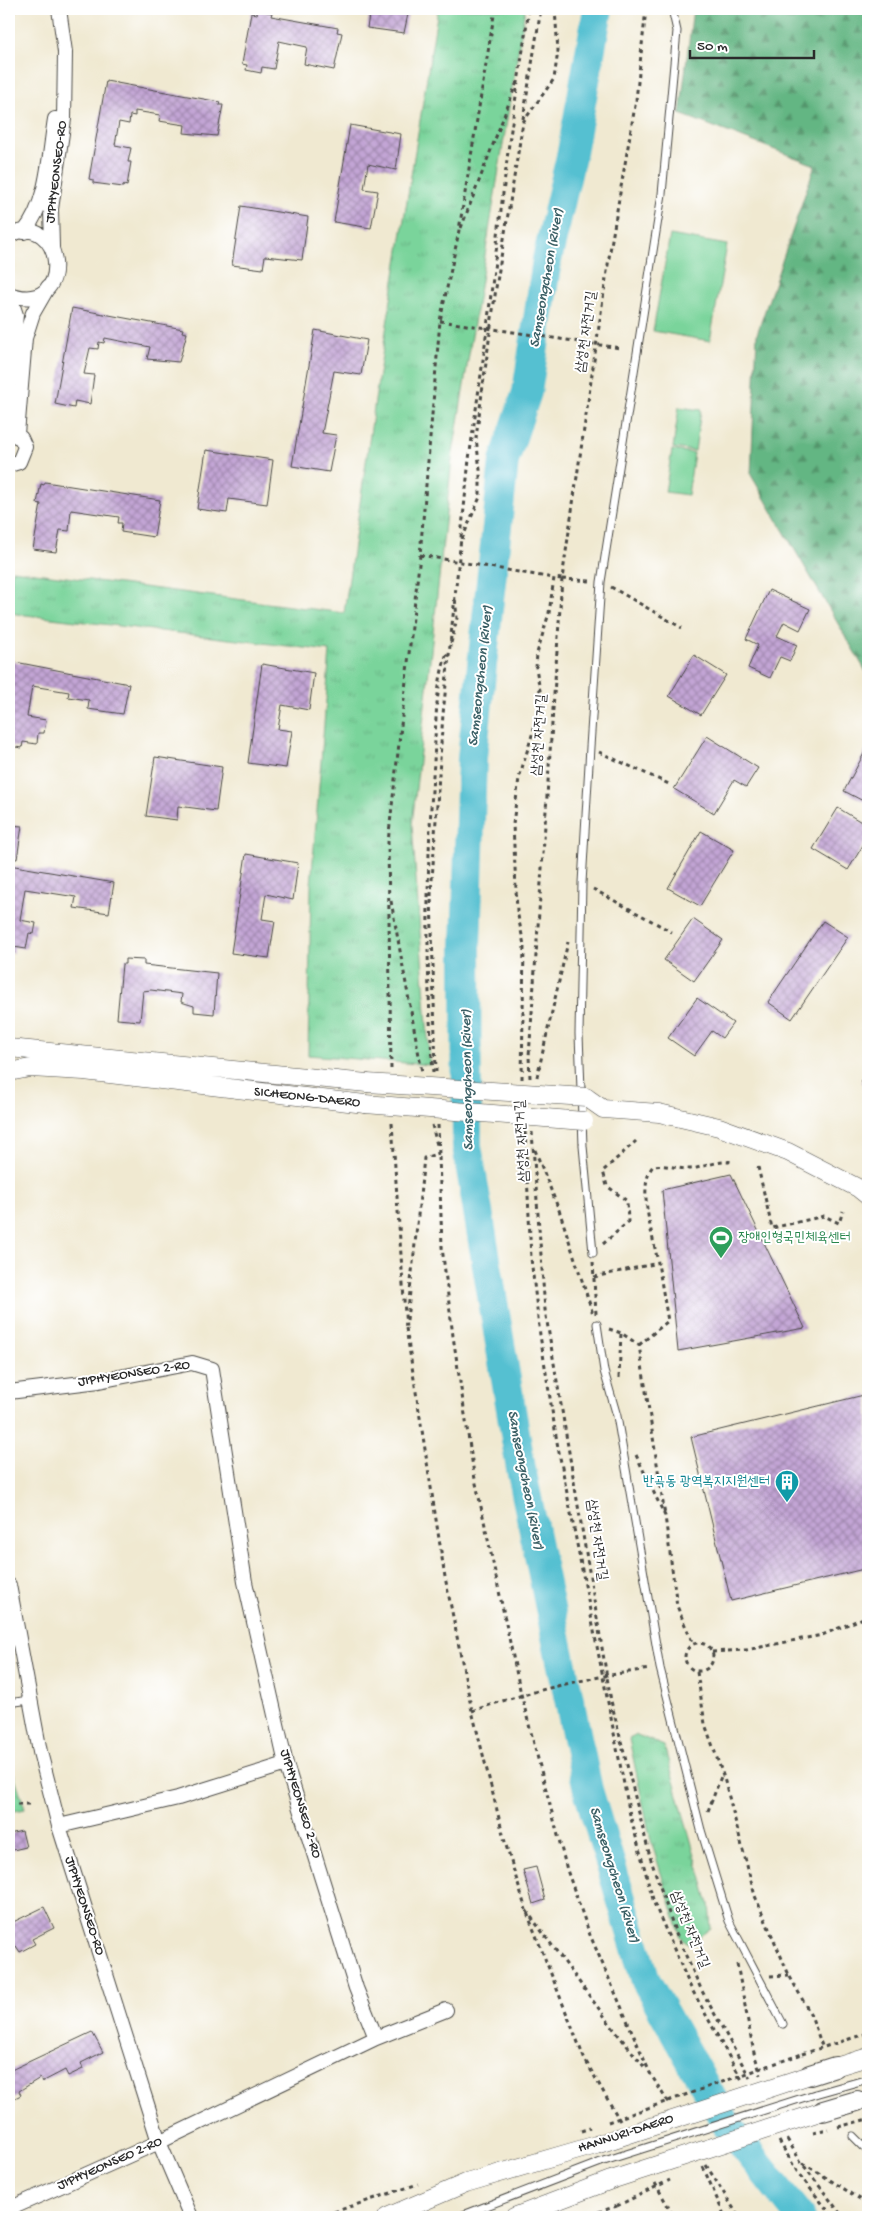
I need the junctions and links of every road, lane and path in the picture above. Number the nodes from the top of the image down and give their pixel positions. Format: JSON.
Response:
{"nodes":[{"id":1,"x":59,"y":9,"type":"edge"},
{"id":2,"x":495,"y":9,"type":"edge"},
{"id":3,"x":541,"y":9,"type":"edge"},
{"id":4,"x":555,"y":9,"type":"edge"},
{"id":5,"x":646,"y":9,"type":"edge"},
{"id":6,"x":672,"y":9,"type":"edge"},
{"id":7,"x":520,"y":76,"type":"dead end"},
{"id":8,"x":64,"y":97,"type":"junction"},
{"id":9,"x":523,"y":122,"type":"junction"},
{"id":10,"x":24,"y":232,"type":"junction"},
{"id":11,"x":9,"y":236,"type":"edge"},
{"id":12,"x":458,"y":236,"type":"junction"},
{"id":13,"x":52,"y":247,"type":"junction"},
{"id":14,"x":48,"y":287,"type":"junction"},
{"id":15,"x":9,"y":294,"type":"edge"},
{"id":16,"x":440,"y":321,"type":"junction"},
{"id":17,"x":620,"y":348,"type":"dead end"},
{"id":18,"x":9,"y":378,"type":"edge"},
{"id":19,"x":13,"y":434,"type":"edge"},
{"id":20,"x":10,"y":468,"type":"edge"},
{"id":21,"x":420,"y":555,"type":"junction"},
{"id":22,"x":458,"y":560,"type":"junction"},
{"id":23,"x":554,"y":578,"type":"junction"},
{"id":24,"x":562,"y":579,"type":"junction"},
{"id":25,"x":601,"y":582,"type":"junction"},
{"id":26,"x":682,"y":628,"type":"dead end"},
{"id":27,"x":590,"y":747,"type":"junction"},
{"id":28,"x":671,"y":785,"type":"dead end"},
{"id":29,"x":582,"y":883,"type":"junction"},
{"id":30,"x":672,"y":932,"type":"dead end"},
{"id":31,"x":568,"y":941,"type":"dead end"},
{"id":32,"x":9,"y":1048,"type":"edge"},
{"id":33,"x":9,"y":1072,"type":"edge"},
{"id":34,"x":433,"y":1075,"type":"dead end"},
{"id":35,"x":423,"y":1077,"type":"dead end"},
{"id":36,"x":530,"y":1084,"type":"dead end"},
{"id":37,"x":535,"y":1084,"type":"dead end"},
{"id":38,"x":523,"y":1089,"type":"dead end"},
{"id":39,"x":604,"y":1109,"type":"junction"},
{"id":40,"x":430,"y":1116,"type":"dead end"},
{"id":41,"x":437,"y":1124,"type":"dead end"},
{"id":42,"x":532,"y":1128,"type":"dead end"},
{"id":43,"x":525,"y":1129,"type":"dead end"},
{"id":44,"x":636,"y":1141,"type":"dead end"},
{"id":45,"x":533,"y":1145,"type":"junction"},
{"id":46,"x":439,"y":1153,"type":"junction"},
{"id":47,"x":729,"y":1157,"type":"dead end"},
{"id":48,"x":758,"y":1167,"type":"dead end"},
{"id":49,"x":868,"y":1196,"type":"edge"},
{"id":50,"x":843,"y":1211,"type":"dead end"},
{"id":51,"x":593,"y":1253,"type":"junction"},
{"id":52,"x":658,"y":1264,"type":"junction"},
{"id":53,"x":594,"y":1277,"type":"junction"},
{"id":54,"x":597,"y":1324,"type":"junction"},
{"id":55,"x":621,"y":1333,"type":"junction"},
{"id":56,"x":639,"y":1345,"type":"junction"},
{"id":57,"x":619,"y":1379,"type":"dead end"},
{"id":58,"x":9,"y":1392,"type":"edge"},
{"id":59,"x":633,"y":1450,"type":"dead end"},
{"id":60,"x":666,"y":1516,"type":"junction"},
{"id":61,"x":9,"y":1585,"type":"edge"},
{"id":62,"x":868,"y":1616,"type":"edge"},
{"id":63,"x":693,"y":1644,"type":"junction"},
{"id":64,"x":712,"y":1652,"type":"junction"},
{"id":65,"x":660,"y":1668,"type":"junction"},
{"id":66,"x":697,"y":1672,"type":"junction"},
{"id":67,"x":605,"y":1675,"type":"junction"},
{"id":68,"x":29,"y":1700,"type":"junction"},
{"id":69,"x":9,"y":1703,"type":"edge"},
{"id":70,"x":472,"y":1711,"type":"junction"},
{"id":71,"x":286,"y":1764,"type":"junction"},
{"id":72,"x":722,"y":1774,"type":"junction"},
{"id":73,"x":9,"y":1804,"type":"edge"},
{"id":74,"x":29,"y":1804,"type":"dead end"},
{"id":75,"x":59,"y":1826,"type":"junction"},
{"id":76,"x":701,"y":1830,"type":"junction"},
{"id":77,"x":526,"y":1910,"type":"junction"},
{"id":78,"x":789,"y":1975,"type":"junction"},
{"id":79,"x":760,"y":1976,"type":"junction"},
{"id":80,"x":446,"y":2010,"type":"dead end"},
{"id":81,"x":783,"y":2024,"type":"dead end"},
{"id":82,"x":868,"y":2033,"type":"edge"},
{"id":83,"x":376,"y":2038,"type":"junction"},
{"id":84,"x":822,"y":2046,"type":"junction"},
{"id":85,"x":868,"y":2057,"type":"edge"},
{"id":86,"x":835,"y":2067,"type":"joint"},
{"id":87,"x":650,"y":2073,"type":"dead end"},
{"id":88,"x":810,"y":2074,"type":"joint"},
{"id":89,"x":751,"y":2079,"type":"dead end"},
{"id":90,"x":868,"y":2079,"type":"edge"},
{"id":91,"x":744,"y":2084,"type":"dead end"},
{"id":92,"x":862,"y":2099,"type":"edge"},
{"id":93,"x":819,"y":2102,"type":"junction"},
{"id":94,"x":600,"y":2124,"type":"dead end"},
{"id":95,"x":623,"y":2126,"type":"dead end"},
{"id":96,"x":591,"y":2128,"type":"dead end"},
{"id":97,"x":581,"y":2131,"type":"dead end"},
{"id":98,"x":773,"y":2132,"type":"dead end"},
{"id":99,"x":783,"y":2132,"type":"dead end"},
{"id":100,"x":853,"y":2136,"type":"dead end"},
{"id":101,"x":159,"y":2142,"type":"junction"},
{"id":102,"x":868,"y":2151,"type":"edge"},
{"id":103,"x":700,"y":2158,"type":"dead end"},
{"id":104,"x":652,"y":2178,"type":"dead end"},
{"id":105,"x":673,"y":2178,"type":"dead end"},
{"id":106,"x":9,"y":2209,"type":"edge"},
{"id":107,"x":192,"y":2217,"type":"edge"},
{"id":108,"x":386,"y":2217,"type":"edge"},
{"id":109,"x":458,"y":2217,"type":"edge"},
{"id":110,"x":514,"y":2217,"type":"edge"},
{"id":111,"x":583,"y":2217,"type":"edge"},
{"id":112,"x":674,"y":2217,"type":"edge"},
{"id":113,"x":725,"y":2217,"type":"edge"},
{"id":114,"x":833,"y":2217,"type":"edge"},
{"id":115,"x":843,"y":2217,"type":"edge"}],
"edges":[{"from":1,"to":8,"type":"street","name":"JIPHYEONSEO-RO"},
{"from":2,"to":12,"type":"path"},
{"from":3,"to":9,"type":"path"},
{"from":4,"to":9,"type":"path"},
{"from":5,"to":24,"type":"path","name":"삼성천 자전거길"},
{"from":6,"to":25,"type":"lane"},
{"from":7,"to":12,"type":"path"},
{"from":8,"to":10,"type":"street","name":"JIPHYEONSEO-RO"},
{"from":8,"to":13,"type":"street","name":"JIPHYEONSEO-RO"},
{"from":9,"to":22,"type":"path"},
{"from":10,"to":11,"type":"street"},
{"from":10,"to":13,"type":"street"},
{"from":12,"to":16,"type":"path"},
{"from":13,"to":14,"type":"street","name":"JIPHYEONSEO-RO"},
{"from":14,"to":15,"type":"street"},
{"from":14,"to":19,"type":"street"},
{"from":15,"to":18,"type":"street"},
{"from":16,"to":17,"type":"path","bridge":true},
{"from":16,"to":21,"type":"path"},
{"from":19,"to":20,"type":"street"},
{"from":21,"to":22,"type":"path"},
{"from":21,"to":35,"type":"path"},
{"from":22,"to":23,"type":"path"},
{"from":22,"to":34,"type":"path"},
{"from":23,"to":24,"type":"path"},
{"from":23,"to":38,"type":"path"},
{"from":24,"to":25,"type":"path"},
{"from":24,"to":36,"type":"path","name":"삼성천 자전거길"},
{"from":25,"to":26,"type":"path"},
{"from":25,"to":27,"type":"lane"},
{"from":27,"to":28,"type":"path"},
{"from":27,"to":29,"type":"lane"},
{"from":29,"to":30,"type":"path"},
{"from":29,"to":51,"type":"lane"},
{"from":31,"to":37,"type":"path"},
{"from":32,"to":39,"type":"street","name":"SICHEONG-DAERO","bridge":true},
{"from":33,"to":39,"type":"street","name":"SICHEONG-DAERO","bridge":true},
{"from":39,"to":49,"type":"street","name":"SICHEONG-DAERO"},
{"from":40,"to":46,"type":"path"},
{"from":41,"to":46,"type":"path"},
{"from":42,"to":45,"type":"path","name":"삼성천 자전거길"},
{"from":43,"to":67,"type":"path"},
{"from":44,"to":51,"type":"path"},
{"from":45,"to":54,"type":"path"},
{"from":45,"to":67,"type":"path","name":"삼성천 자전거길"},
{"from":46,"to":70,"type":"path"},
{"from":47,"to":52,"type":"path"},
{"from":48,"to":50,"type":"path"},
{"from":51,"to":53,"type":"path"},
{"from":52,"to":53,"type":"path"},
{"from":52,"to":56,"type":"path"},
{"from":53,"to":54,"type":"path"},
{"from":54,"to":55,"type":"path"},
{"from":54,"to":65,"type":"lane"},
{"from":55,"to":56,"type":"path"},
{"from":55,"to":57,"type":"path"},
{"from":56,"to":60,"type":"path"},
{"from":58,"to":71,"type":"street","name":"JIPHYEONSEO 2-RO"},
{"from":59,"to":60,"type":"path"},
{"from":60,"to":63,"type":"path"},
{"from":61,"to":68,"type":"street","name":"JIPHYEONSEO-RO"},
{"from":62,"to":64,"type":"path"},
{"from":63,"to":64,"type":"path"},
{"from":63,"to":66,"type":"path"},
{"from":64,"to":66,"type":"path"},
{"from":65,"to":67,"type":"path"},
{"from":65,"to":76,"type":"lane"},
{"from":66,"to":72,"type":"path"},
{"from":67,"to":70,"type":"path"},
{"from":67,"to":89,"type":"path","name":"삼성천 자전거길"},
{"from":67,"to":91,"type":"path"},
{"from":68,"to":69,"type":"lane"},
{"from":68,"to":75,"type":"street","name":"JIPHYEONSEO-RO"},
{"from":70,"to":77,"type":"path"},
{"from":71,"to":75,"type":"street"},
{"from":71,"to":83,"type":"street","name":"JIPHYEONSEO 2-RO"},
{"from":72,"to":76,"type":"path"},
{"from":72,"to":78,"type":"path"},
{"from":73,"to":74,"type":"path"},
{"from":75,"to":101,"type":"street","name":"JIPHYEONSEO-RO"},
{"from":76,"to":79,"type":"lane"},
{"from":77,"to":87,"type":"path"},
{"from":77,"to":95,"type":"path"},
{"from":78,"to":79,"type":"path"},
{"from":78,"to":84,"type":"path"},
{"from":79,"to":81,"type":"lane"},
{"from":80,"to":83,"type":"street"},
{"from":82,"to":84,"type":"path"},
{"from":83,"to":101,"type":"street","name":"JIPHYEONSEO 2-RO"},
{"from":84,"to":94,"type":"path","bridge":true},
{"from":85,"to":86,"type":"street","name":"HANNURI-DAERO"},
{"from":86,"to":88,"type":"main road","name":"HANNURI-DAERO"},
{"from":88,"to":108,"type":"street","name":"HANNURI-DAERO","bridge":true},
{"from":90,"to":93,"type":"lane"},
{"from":92,"to":93,"type":"main road"},
{"from":93,"to":109,"type":"lane","bridge":true},
{"from":93,"to":110,"type":"street","bridge":true},
{"from":96,"to":97,"type":"path","bridge":true},
{"from":98,"to":114,"type":"path"},
{"from":99,"to":115,"type":"path"},
{"from":100,"to":102,"type":"lane"},
{"from":101,"to":106,"type":"street","name":"JIPHYEONSEO 2-RO"},
{"from":101,"to":107,"type":"street","name":"JIPHYEONSEO-RO"},
{"from":103,"to":113,"type":"path"},
{"from":104,"to":112,"type":"path"},
{"from":105,"to":111,"type":"path","bridge":true}]}
